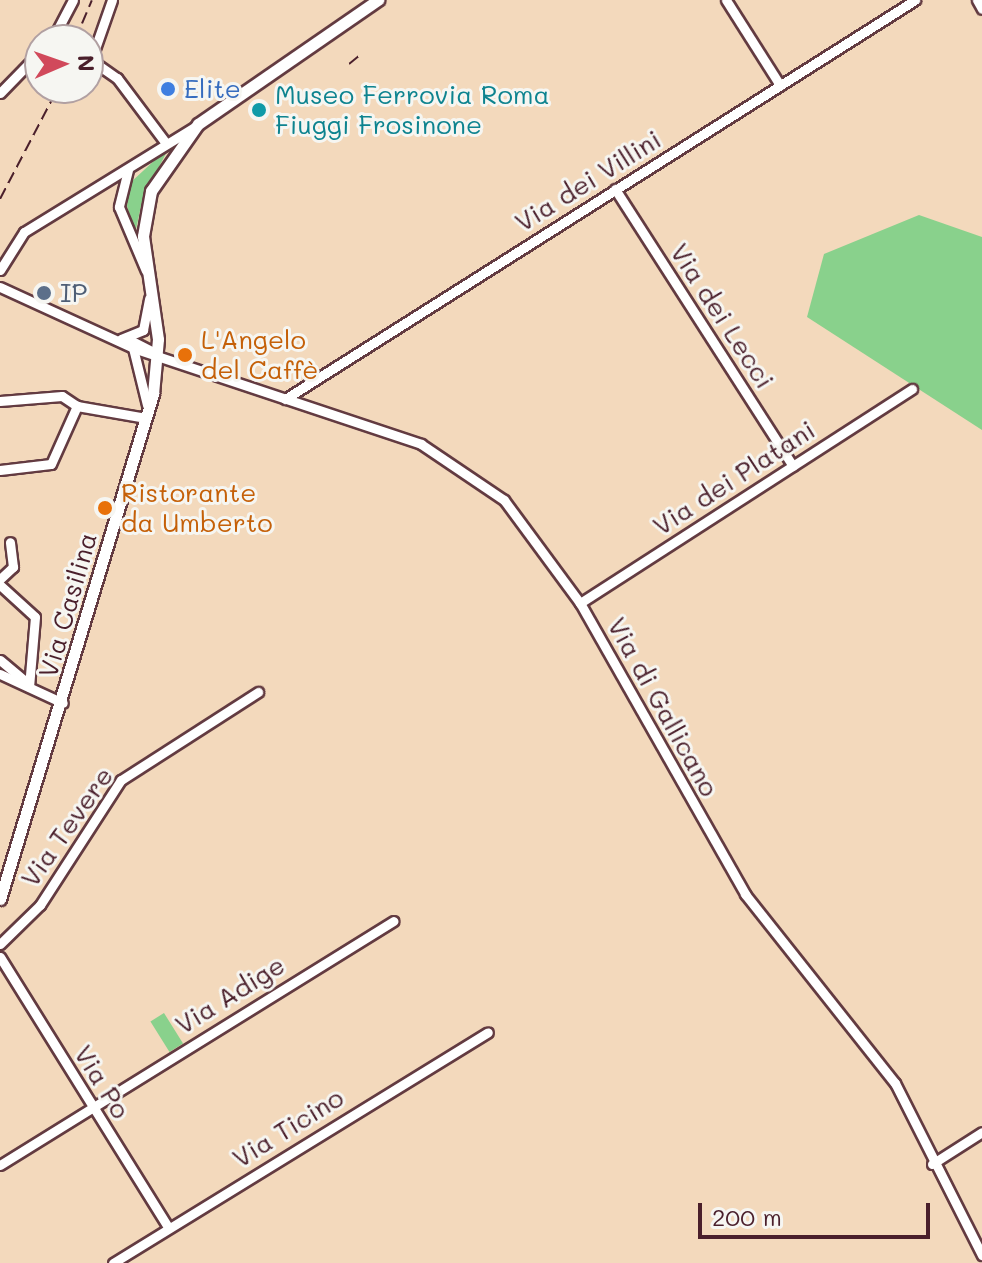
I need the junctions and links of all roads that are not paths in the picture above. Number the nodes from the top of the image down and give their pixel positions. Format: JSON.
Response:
{"nodes":[{"id":1,"x":73,"y":0,"type":"edge"},
{"id":2,"x":112,"y":0,"type":"edge"},
{"id":3,"x":378,"y":0,"type":"edge"},
{"id":4,"x":726,"y":0,"type":"edge"},
{"id":5,"x":915,"y":0,"type":"edge"},
{"id":6,"x":977,"y":0,"type":"edge"},
{"id":7,"x":982,"y":9,"type":"edge"},
{"id":8,"x":60,"y":24,"type":"edge"},
{"id":9,"x":24,"y":68,"type":"edge"},
{"id":10,"x":780,"y":85,"type":"junction"},
{"id":11,"x":0,"y":93,"type":"edge"},
{"id":12,"x":195,"y":127,"type":"junction"},
{"id":13,"x":165,"y":142,"type":"junction"},
{"id":14,"x":129,"y":167,"type":"junction"},
{"id":15,"x":615,"y":189,"type":"junction"},
{"id":16,"x":0,"y":270,"type":"edge"},
{"id":17,"x":146,"y":271,"type":"junction"},
{"id":18,"x":0,"y":287,"type":"edge"},
{"id":19,"x":150,"y":289,"type":"junction"},
{"id":20,"x":121,"y":339,"type":"junction"},
{"id":21,"x":133,"y":348,"type":"junction"},
{"id":22,"x":159,"y":355,"type":"junction"},
{"id":23,"x":912,"y":389,"type":"dead end"},
{"id":24,"x":285,"y":399,"type":"junction"},
{"id":25,"x":0,"y":401,"type":"edge"},
{"id":26,"x":77,"y":406,"type":"junction"},
{"id":27,"x":147,"y":416,"type":"junction"},
{"id":28,"x":793,"y":466,"type":"junction"},
{"id":29,"x":0,"y":470,"type":"edge"},
{"id":30,"x":10,"y":542,"type":"dead end"},
{"id":31,"x":0,"y":582,"type":"edge"},
{"id":32,"x":580,"y":603,"type":"junction"},
{"id":33,"x":0,"y":660,"type":"edge"},
{"id":34,"x":0,"y":674,"type":"edge"},
{"id":35,"x":29,"y":686,"type":"junction"},
{"id":36,"x":258,"y":692,"type":"dead end"},
{"id":37,"x":63,"y":703,"type":"junction"},
{"id":38,"x":0,"y":899,"type":"edge"},
{"id":39,"x":393,"y":921,"type":"dead end"},
{"id":40,"x":0,"y":944,"type":"edge"},
{"id":41,"x":0,"y":957,"type":"edge"},
{"id":42,"x":488,"y":1032,"type":"dead end"},
{"id":43,"x":91,"y":1106,"type":"junction"},
{"id":44,"x":982,"y":1132,"type":"edge"},
{"id":45,"x":932,"y":1164,"type":"junction"},
{"id":46,"x":0,"y":1165,"type":"edge"},
{"id":47,"x":169,"y":1228,"type":"junction"},
{"id":48,"x":982,"y":1255,"type":"edge"},
{"id":49,"x":113,"y":1263,"type":"edge"}],
"edges":[{"from":1,"to":8,"type":"street"},
{"from":2,"to":13,"type":"street"},
{"from":3,"to":12,"type":"main road","name":"Via Casilina"},
{"from":4,"to":10,"type":"street"},
{"from":5,"to":10,"type":"street","name":"Via dei Villini"},
{"from":6,"to":7,"type":"street"},
{"from":9,"to":11,"type":"street"},
{"from":10,"to":15,"type":"street","name":"Via dei Villini"},
{"from":12,"to":13,"type":"street"},
{"from":12,"to":17,"type":"main road","name":"Via Casilina"},
{"from":13,"to":14,"type":"street"},
{"from":14,"to":16,"type":"street"},
{"from":14,"to":17,"type":"street"},
{"from":15,"to":24,"type":"street","name":"Via dei Villini"},
{"from":15,"to":28,"type":"street","name":"Via dei Lecci"},
{"from":17,"to":19,"type":"main road","name":"Via Casilina"},
{"from":18,"to":20,"type":"street"},
{"from":19,"to":20,"type":"street"},
{"from":19,"to":22,"type":"main road","name":"Via Casilina"},
{"from":20,"to":21,"type":"street"},
{"from":20,"to":22,"type":"street"},
{"from":21,"to":22,"type":"street"},
{"from":21,"to":27,"type":"street"},
{"from":22,"to":24,"type":"street","name":"Via di Gallicano"},
{"from":22,"to":27,"type":"main road","name":"Via Casilina"},
{"from":23,"to":28,"type":"street","name":"Via dei Platani"},
{"from":24,"to":32,"type":"street","name":"Via di Gallicano"},
{"from":25,"to":26,"type":"street"},
{"from":26,"to":27,"type":"street"},
{"from":26,"to":29,"type":"street"},
{"from":27,"to":37,"type":"main road","name":"Via Casilina"},
{"from":28,"to":32,"type":"street","name":"Via dei Platani"},
{"from":30,"to":31,"type":"street"},
{"from":31,"to":35,"type":"street"},
{"from":32,"to":45,"type":"street","name":"Via di Gallicano"},
{"from":33,"to":35,"type":"street"},
{"from":34,"to":35,"type":"street"},
{"from":35,"to":37,"type":"street"},
{"from":36,"to":40,"type":"street","name":"Via Tevere"},
{"from":37,"to":38,"type":"main road","name":"Via Casilina"},
{"from":39,"to":43,"type":"street","name":"Via Adige"},
{"from":41,"to":43,"type":"street","name":"Via Po"},
{"from":42,"to":47,"type":"street","name":"Via Ticino"},
{"from":43,"to":46,"type":"street","name":"Via Adige"},
{"from":43,"to":47,"type":"street","name":"Via Po"},
{"from":44,"to":45,"type":"street"},
{"from":45,"to":48,"type":"street","name":"Via di Gallicano"},
{"from":47,"to":49,"type":"street","name":"Via Ticino"}]}
